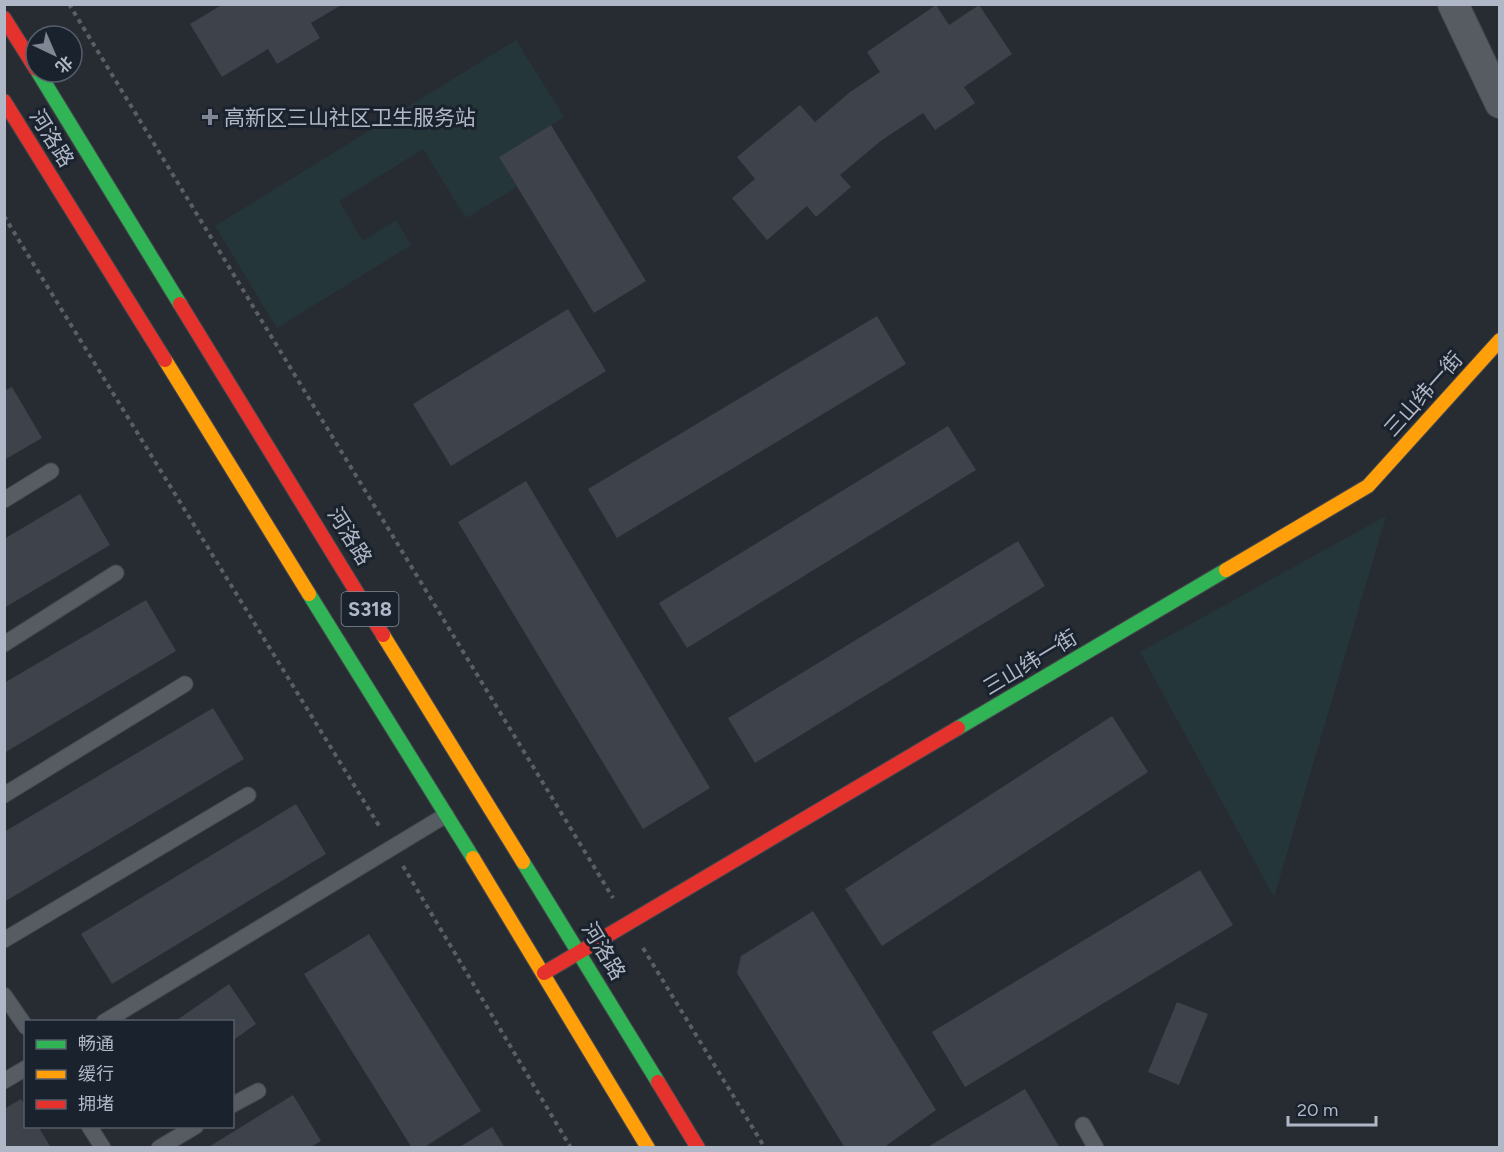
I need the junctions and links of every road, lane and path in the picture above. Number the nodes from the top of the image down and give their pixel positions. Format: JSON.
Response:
{"nodes":[{"id":1,"x":69,"y":4,"type":"edge"},
{"id":2,"x":1454,"y":4,"type":"edge"},
{"id":3,"x":4,"y":18,"type":"edge"},
{"id":4,"x":24,"y":50,"type":"edge"},
{"id":5,"x":46,"y":84,"type":"edge"},
{"id":6,"x":4,"y":101,"type":"edge"},
{"id":7,"x":1500,"y":103,"type":"edge"},
{"id":8,"x":4,"y":216,"type":"edge"},
{"id":9,"x":1500,"y":340,"type":"edge"},
{"id":10,"x":51,"y":471,"type":"dead end"},
{"id":11,"x":4,"y":500,"type":"edge"},
{"id":12,"x":116,"y":573,"type":"dead end"},
{"id":13,"x":4,"y":644,"type":"edge"},
{"id":14,"x":186,"y":684,"type":"dead end"},
{"id":15,"x":4,"y":795,"type":"edge"},
{"id":16,"x":248,"y":795,"type":"dead end"},
{"id":17,"x":446,"y":815,"type":"junction"},
{"id":18,"x":393,"y":848,"type":"junction"},
{"id":19,"x":629,"y":925,"type":"junction"},
{"id":20,"x":4,"y":940,"type":"edge"},
{"id":21,"x":581,"y":953,"type":"junction"},
{"id":22,"x":544,"y":973,"type":"junction"},
{"id":23,"x":4,"y":995,"type":"edge"},
{"id":24,"x":107,"y":1020,"type":"edge"},
{"id":25,"x":24,"y":1024,"type":"edge"},
{"id":26,"x":24,"y":1069,"type":"edge"},
{"id":27,"x":4,"y":1081,"type":"edge"},
{"id":28,"x":258,"y":1091,"type":"dead end"},
{"id":29,"x":234,"y":1104,"type":"edge"},
{"id":30,"x":1083,"y":1125,"type":"dead end"},
{"id":31,"x":90,"y":1128,"type":"edge"},
{"id":32,"x":193,"y":1128,"type":"edge"},
{"id":33,"x":103,"y":1148,"type":"edge"},
{"id":34,"x":159,"y":1148,"type":"edge"},
{"id":35,"x":571,"y":1148,"type":"edge"},
{"id":36,"x":648,"y":1148,"type":"edge"},
{"id":37,"x":698,"y":1148,"type":"edge"},
{"id":38,"x":765,"y":1148,"type":"edge"},
{"id":39,"x":1096,"y":1148,"type":"edge"}],
"edges":[{"from":1,"to":19,"type":"path"},
{"from":2,"to":7,"type":"street"},
{"from":3,"to":4,"type":"main road","name":"河洛路","number":"S318"},
{"from":5,"to":21,"type":"main road","name":"河洛路","number":"S318"},
{"from":6,"to":17,"type":"main road","name":"河洛路","number":"S318"},
{"from":8,"to":18,"type":"path"},
{"from":9,"to":19,"type":"main road","name":"三山纬一街"},
{"from":10,"to":11,"type":"lane"},
{"from":12,"to":13,"type":"lane"},
{"from":14,"to":15,"type":"lane"},
{"from":16,"to":20,"type":"lane"},
{"from":17,"to":18,"type":"lane"},
{"from":17,"to":22,"type":"main road","name":"河洛路","number":"S318"},
{"from":18,"to":24,"type":"lane"},
{"from":18,"to":35,"type":"path"},
{"from":19,"to":21,"type":"main road","name":"三山纬一街"},
{"from":19,"to":38,"type":"path"},
{"from":21,"to":22,"type":"main road","name":"三山纬一街"},
{"from":21,"to":37,"type":"main road","name":"河洛路","number":"S318"},
{"from":22,"to":36,"type":"main road","name":"河洛路","number":"S318"},
{"from":23,"to":25,"type":"lane"},
{"from":26,"to":27,"type":"lane"},
{"from":28,"to":29,"type":"lane"},
{"from":30,"to":39,"type":"lane"},
{"from":31,"to":33,"type":"lane"},
{"from":32,"to":34,"type":"lane"}]}
